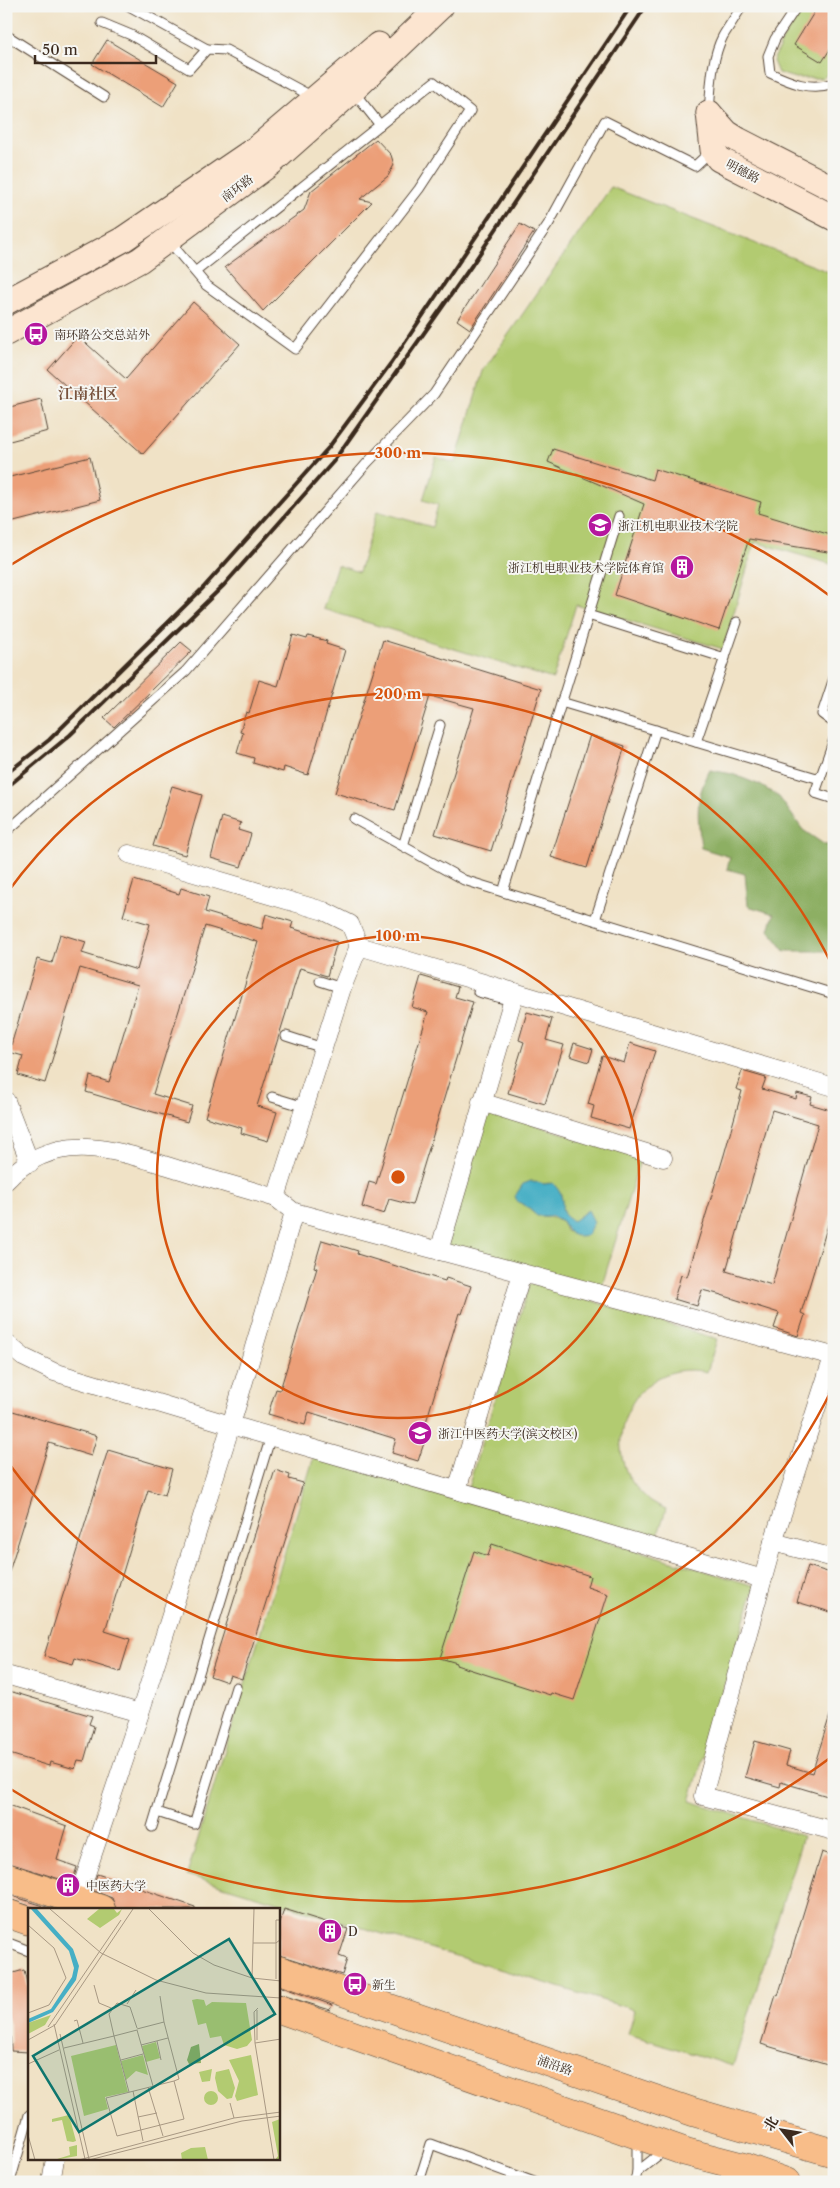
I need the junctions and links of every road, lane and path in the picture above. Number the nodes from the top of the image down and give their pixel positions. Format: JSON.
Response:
{"nodes":[{"id":1,"x":742,"y":6,"type":"edge"},
{"id":2,"x":797,"y":6,"type":"edge"},
{"id":3,"x":133,"y":7,"type":"edge"},
{"id":4,"x":437,"y":7,"type":"edge"},
{"id":5,"x":102,"y":24,"type":"dead end"},
{"id":6,"x":6,"y":35,"type":"edge"},
{"id":7,"x":207,"y":48,"type":"junction"},
{"id":8,"x":834,"y":82,"type":"edge"},
{"id":9,"x":352,"y":91,"type":"junction"},
{"id":10,"x":104,"y":97,"type":"dead end"},
{"id":11,"x":315,"y":98,"type":"junction"},
{"id":12,"x":709,"y":113,"type":"joint"},
{"id":13,"x":380,"y":124,"type":"junction"},
{"id":14,"x":720,"y":141,"type":"junction"},
{"id":15,"x":834,"y":189,"type":"edge"},
{"id":16,"x":834,"y":218,"type":"edge"},
{"id":17,"x":168,"y":240,"type":"junction"},
{"id":18,"x":195,"y":272,"type":"junction"},
{"id":19,"x":6,"y":302,"type":"edge"},
{"id":20,"x":6,"y":333,"type":"edge"},
{"id":21,"x":618,"y":516,"type":"dead end"},
{"id":22,"x":588,"y":615,"type":"junction"},
{"id":23,"x":738,"y":622,"type":"dead end"},
{"id":24,"x":725,"y":658,"type":"junction"},
{"id":25,"x":834,"y":678,"type":"edge"},
{"id":26,"x":561,"y":702,"type":"junction"},
{"id":27,"x":834,"y":723,"type":"edge"},
{"id":28,"x":440,"y":725,"type":"dead end"},
{"id":29,"x":656,"y":730,"type":"junction"},
{"id":30,"x":834,"y":739,"type":"edge"},
{"id":31,"x":696,"y":742,"type":"junction"},
{"id":32,"x":820,"y":779,"type":"junction"},
{"id":33,"x":834,"y":799,"type":"edge"},
{"id":34,"x":354,"y":819,"type":"dead end"},
{"id":35,"x":6,"y":832,"type":"edge"},
{"id":36,"x":403,"y":846,"type":"junction"},
{"id":37,"x":129,"y":854,"type":"dead end"},
{"id":38,"x":503,"y":892,"type":"junction"},
{"id":39,"x":595,"y":920,"type":"junction"},
{"id":40,"x":359,"y":946,"type":"junction"},
{"id":41,"x":320,"y":981,"type":"dead end"},
{"id":42,"x":342,"y":988,"type":"junction"},
{"id":43,"x":478,"y":992,"type":"dead end"},
{"id":44,"x":834,"y":994,"type":"edge"},
{"id":45,"x":513,"y":997,"type":"junction"},
{"id":46,"x":286,"y":1036,"type":"dead end"},
{"id":47,"x":323,"y":1048,"type":"junction"},
{"id":48,"x":834,"y":1087,"type":"edge"},
{"id":49,"x":272,"y":1098,"type":"dead end"},
{"id":50,"x":6,"y":1100,"type":"edge"},
{"id":51,"x":481,"y":1102,"type":"junction"},
{"id":52,"x":305,"y":1107,"type":"junction"},
{"id":53,"x":663,"y":1158,"type":"dead end"},
{"id":54,"x":30,"y":1163,"type":"junction"},
{"id":55,"x":6,"y":1181,"type":"edge"},
{"id":56,"x":276,"y":1198,"type":"junction"},
{"id":57,"x":294,"y":1212,"type":"junction"},
{"id":58,"x":439,"y":1251,"type":"junction"},
{"id":59,"x":522,"y":1273,"type":"junction"},
{"id":60,"x":6,"y":1343,"type":"edge"},
{"id":61,"x":833,"y":1355,"type":"edge"},
{"id":62,"x":826,"y":1405,"type":"edge"},
{"id":63,"x":230,"y":1425,"type":"junction"},
{"id":64,"x":271,"y":1436,"type":"junction"},
{"id":65,"x":457,"y":1490,"type":"junction"},
{"id":66,"x":773,"y":1542,"type":"junction"},
{"id":67,"x":834,"y":1558,"type":"edge"},
{"id":68,"x":763,"y":1579,"type":"junction"},
{"id":69,"x":6,"y":1675,"type":"edge"},
{"id":70,"x":236,"y":1687,"type":"dead end"},
{"id":71,"x":140,"y":1713,"type":"junction"},
{"id":72,"x":157,"y":1812,"type":"junction"},
{"id":73,"x":152,"y":1827,"type":"dead end"},
{"id":74,"x":834,"y":1832,"type":"edge"},
{"id":75,"x":6,"y":1877,"type":"edge"},
{"id":76,"x":89,"y":1905,"type":"edge"},
{"id":77,"x":6,"y":1913,"type":"edge"},
{"id":78,"x":28,"y":1921,"type":"edge"},
{"id":79,"x":6,"y":1945,"type":"edge"},
{"id":80,"x":28,"y":1951,"type":"edge"},
{"id":81,"x":280,"y":1970,"type":"edge"},
{"id":82,"x":280,"y":2009,"type":"edge"},
{"id":83,"x":28,"y":2119,"type":"edge"},
{"id":84,"x":637,"y":2133,"type":"junction"},
{"id":85,"x":670,"y":2146,"type":"junction"},
{"id":86,"x":834,"y":2153,"type":"edge"},
{"id":87,"x":55,"y":2160,"type":"edge"},
{"id":88,"x":637,"y":2172,"type":"junction"},
{"id":89,"x":10,"y":2182,"type":"edge"},
{"id":90,"x":51,"y":2182,"type":"edge"},
{"id":91,"x":419,"y":2182,"type":"edge"},
{"id":92,"x":534,"y":2182,"type":"edge"},
{"id":93,"x":635,"y":2182,"type":"edge"},
{"id":94,"x":786,"y":2182,"type":"edge"}],
"edges":[{"from":1,"to":12,"type":"lane"},
{"from":2,"to":8,"type":"lane"},
{"from":3,"to":7,"type":"lane"},
{"from":4,"to":9,"type":"main road","name":"南环路"},
{"from":4,"to":11,"type":"main road","name":"南环路"},
{"from":5,"to":7,"type":"lane"},
{"from":6,"to":10,"type":"lane"},
{"from":7,"to":11,"type":"lane"},
{"from":9,"to":13,"type":"lane"},
{"from":9,"to":17,"type":"main road","name":"南环路"},
{"from":11,"to":19,"type":"main road","name":"南环路"},
{"from":12,"to":14,"type":"main road","name":"明德路"},
{"from":13,"to":18,"type":"lane"},
{"from":13,"to":18,"type":"lane"},
{"from":14,"to":15,"type":"main road","name":"明德路"},
{"from":14,"to":16,"type":"main road","name":"明德路"},
{"from":14,"to":35,"type":"lane"},
{"from":17,"to":18,"type":"lane"},
{"from":17,"to":20,"type":"main road","name":"南环路"},
{"from":21,"to":22,"type":"lane"},
{"from":22,"to":24,"type":"lane"},
{"from":22,"to":26,"type":"lane"},
{"from":23,"to":24,"type":"lane"},
{"from":24,"to":31,"type":"lane"},
{"from":25,"to":27,"type":"lane"},
{"from":26,"to":29,"type":"lane"},
{"from":26,"to":38,"type":"lane"},
{"from":28,"to":36,"type":"lane"},
{"from":29,"to":31,"type":"lane"},
{"from":29,"to":39,"type":"lane"},
{"from":30,"to":32,"type":"lane"},
{"from":31,"to":32,"type":"lane"},
{"from":32,"to":33,"type":"lane"},
{"from":34,"to":36,"type":"lane"},
{"from":36,"to":38,"type":"lane"},
{"from":37,"to":40,"type":"street"},
{"from":38,"to":39,"type":"lane"},
{"from":39,"to":44,"type":"lane"},
{"from":40,"to":42,"type":"street"},
{"from":40,"to":45,"type":"street"},
{"from":41,"to":42,"type":"lane"},
{"from":42,"to":47,"type":"street"},
{"from":43,"to":45,"type":"lane"},
{"from":45,"to":48,"type":"street"},
{"from":45,"to":51,"type":"street"},
{"from":46,"to":47,"type":"lane"},
{"from":47,"to":52,"type":"street"},
{"from":49,"to":52,"type":"lane"},
{"from":50,"to":54,"type":"street"},
{"from":51,"to":53,"type":"street"},
{"from":51,"to":58,"type":"street"},
{"from":52,"to":56,"type":"street"},
{"from":54,"to":55,"type":"street"},
{"from":54,"to":56,"type":"street"},
{"from":56,"to":57,"type":"street"},
{"from":57,"to":58,"type":"street"},
{"from":57,"to":63,"type":"street"},
{"from":58,"to":59,"type":"street"},
{"from":59,"to":61,"type":"street"},
{"from":59,"to":65,"type":"street"},
{"from":60,"to":63,"type":"street"},
{"from":61,"to":62,"type":"street"},
{"from":62,"to":66,"type":"street"},
{"from":63,"to":64,"type":"street"},
{"from":63,"to":71,"type":"street"},
{"from":64,"to":65,"type":"street"},
{"from":64,"to":72,"type":"lane"},
{"from":65,"to":68,"type":"street"},
{"from":66,"to":67,"type":"street"},
{"from":66,"to":68,"type":"street"},
{"from":68,"to":74,"type":"street"},
{"from":69,"to":71,"type":"street"},
{"from":70,"to":72,"type":"lane"},
{"from":71,"to":76,"type":"street"},
{"from":72,"to":73,"type":"lane"},
{"from":75,"to":76,"type":"main road"},
{"from":77,"to":78,"type":"main road"},
{"from":79,"to":80,"type":"lane"},
{"from":81,"to":86,"type":"main road","name":"浦沿路"},
{"from":82,"to":84,"type":"main road"},
{"from":83,"to":89,"type":"lane"},
{"from":84,"to":85,"type":"main road"},
{"from":84,"to":88,"type":"lane"},
{"from":85,"to":88,"type":"lane"},
{"from":85,"to":94,"type":"main road"},
{"from":87,"to":90,"type":"street"},
{"from":88,"to":93,"type":"lane"},
{"from":91,"to":92,"type":"lane"}]}
